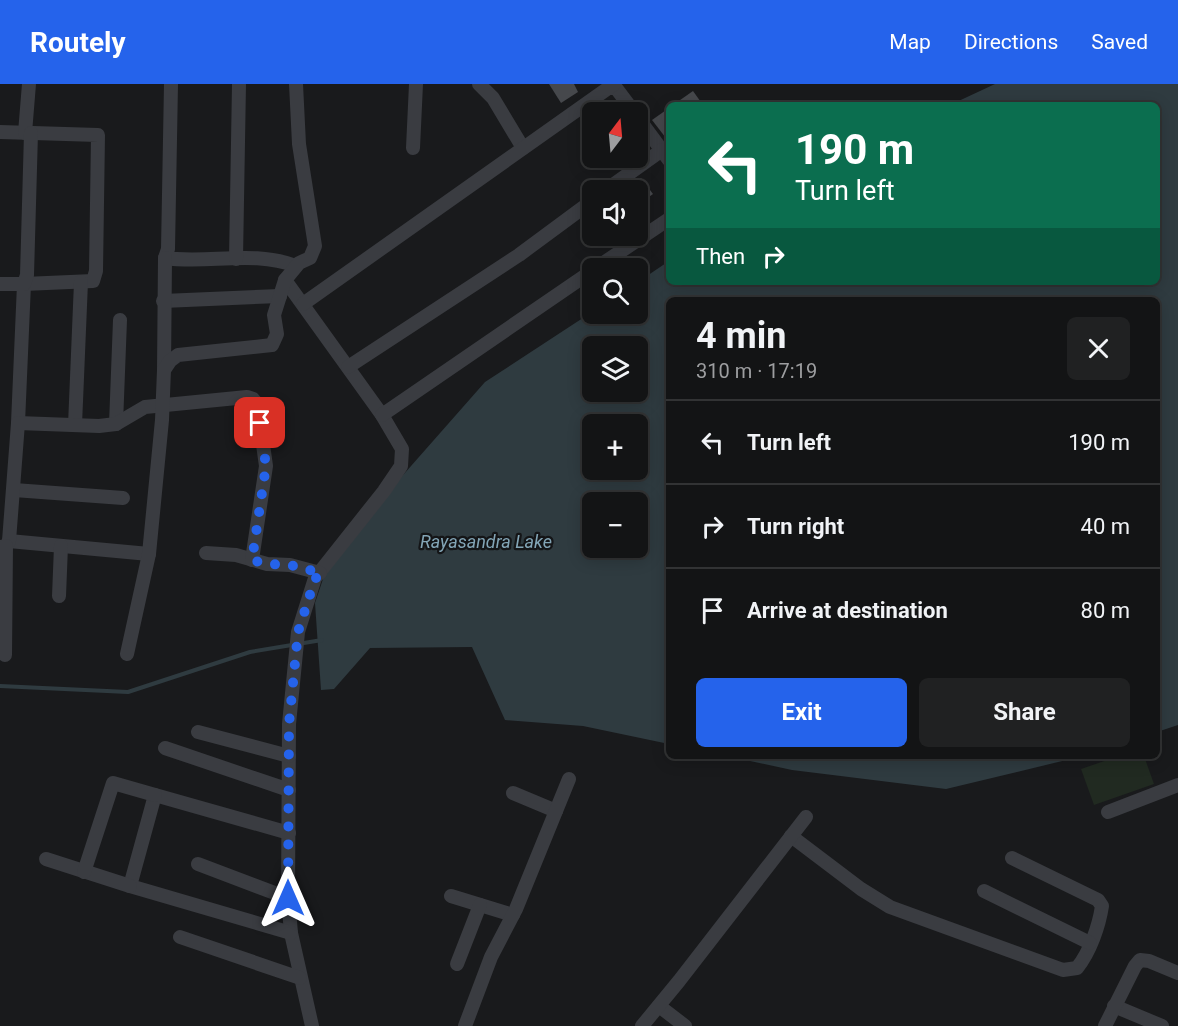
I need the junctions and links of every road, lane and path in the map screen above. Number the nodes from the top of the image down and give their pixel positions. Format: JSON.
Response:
{"nodes":[{"id":1,"x":29,"y":84,"type":"edge"},
{"id":2,"x":171,"y":84,"type":"edge"},
{"id":3,"x":239,"y":84,"type":"edge"},
{"id":4,"x":296,"y":84,"type":"edge"},
{"id":5,"x":416,"y":84,"type":"edge"},
{"id":6,"x":479,"y":84,"type":"edge"},
{"id":7,"x":612,"y":86,"type":"edge"},
{"id":8,"x":626,"y":102,"type":"edge"},
{"id":9,"x":0,"y":132,"type":"edge"},
{"id":10,"x":648,"y":132,"type":"edge"},
{"id":11,"x":28,"y":133,"type":"junction"},
{"id":12,"x":413,"y":148,"type":"dead end"},
{"id":13,"x":523,"y":148,"type":"junction"},
{"id":14,"x":665,"y":155,"type":"edge"},
{"id":15,"x":623,"y":180,"type":"edge"},
{"id":16,"x":582,"y":208,"type":"edge"},
{"id":17,"x":666,"y":221,"type":"edge"},
{"id":18,"x":165,"y":258,"type":"junction"},
{"id":19,"x":236,"y":258,"type":"junction"},
{"id":20,"x":611,"y":258,"type":"edge"},
{"id":21,"x":296,"y":267,"type":"junction"},
{"id":22,"x":582,"y":278,"type":"edge"},
{"id":23,"x":285,"y":279,"type":"junction"},
{"id":24,"x":81,"y":282,"type":"junction"},
{"id":25,"x":0,"y":284,"type":"edge"},
{"id":26,"x":24,"y":284,"type":"junction"},
{"id":27,"x":280,"y":296,"type":"junction"},
{"id":28,"x":163,"y":300,"type":"junction"},
{"id":29,"x":303,"y":304,"type":"junction"},
{"id":30,"x":120,"y":320,"type":"dead end"},
{"id":31,"x":348,"y":367,"type":"junction"},
{"id":32,"x":164,"y":370,"type":"junction"},
{"id":33,"x":162,"y":404,"type":"junction"},
{"id":34,"x":258,"y":405,"type":"dead end"},
{"id":35,"x":382,"y":415,"type":"junction"},
{"id":36,"x":18,"y":423,"type":"junction"},
{"id":37,"x":260,"y":423,"type":"dead end"},
{"id":38,"x":116,"y":424,"type":"junction"},
{"id":39,"x":75,"y":425,"type":"junction"},
{"id":40,"x":0,"y":479,"type":"edge"},
{"id":41,"x":14,"y":485,"type":"junction"},
{"id":42,"x":123,"y":498,"type":"dead end"},
{"id":43,"x":5,"y":544,"type":"edge"},
{"id":44,"x":61,"y":546,"type":"junction"},
{"id":45,"x":206,"y":553,"type":"dead end"},
{"id":46,"x":148,"y":554,"type":"junction"},
{"id":47,"x":252,"y":560,"type":"junction"},
{"id":48,"x":321,"y":573,"type":"junction"},
{"id":49,"x":59,"y":596,"type":"dead end"},
{"id":50,"x":127,"y":654,"type":"dead end"},
{"id":51,"x":5,"y":655,"type":"dead end"},
{"id":52,"x":198,"y":732,"type":"dead end"},
{"id":53,"x":165,"y":748,"type":"dead end"},
{"id":54,"x":289,"y":756,"type":"junction"},
{"id":55,"x":569,"y":778,"type":"dead end"},
{"id":56,"x":1178,"y":785,"type":"edge"},
{"id":57,"x":289,"y":790,"type":"junction"},
{"id":58,"x":513,"y":793,"type":"dead end"},
{"id":59,"x":155,"y":795,"type":"junction"},
{"id":60,"x":556,"y":811,"type":"junction"},
{"id":61,"x":1108,"y":812,"type":"dead end"},
{"id":62,"x":806,"y":817,"type":"dead end"},
{"id":63,"x":289,"y":833,"type":"junction"},
{"id":64,"x":791,"y":836,"type":"junction"},
{"id":65,"x":1012,"y":858,"type":"dead end"},
{"id":66,"x":46,"y":860,"type":"dead end"},
{"id":67,"x":198,"y":864,"type":"dead end"},
{"id":68,"x":84,"y":872,"type":"junction"},
{"id":69,"x":130,"y":886,"type":"junction"},
{"id":70,"x":984,"y":891,"type":"dead end"},
{"id":71,"x":451,"y":896,"type":"dead end"},
{"id":72,"x":288,"y":898,"type":"junction"},
{"id":73,"x":480,"y":904,"type":"junction"},
{"id":74,"x":513,"y":915,"type":"junction"},
{"id":75,"x":291,"y":933,"type":"junction"},
{"id":76,"x":180,"y":937,"type":"dead end"},
{"id":77,"x":1090,"y":943,"type":"junction"},
{"id":78,"x":458,"y":964,"type":"dead end"},
{"id":79,"x":1178,"y":973,"type":"edge"},
{"id":80,"x":300,"y":978,"type":"junction"},
{"id":81,"x":658,"y":1006,"type":"junction"},
{"id":82,"x":1114,"y":1006,"type":"junction"},
{"id":83,"x":312,"y":1026,"type":"edge"},
{"id":84,"x":465,"y":1026,"type":"edge"},
{"id":85,"x":642,"y":1026,"type":"edge"},
{"id":86,"x":686,"y":1026,"type":"edge"},
{"id":87,"x":1105,"y":1026,"type":"edge"},
{"id":88,"x":1162,"y":1026,"type":"edge"}],
"edges":[{"from":1,"to":11,"type":"street"},
{"from":2,"to":18,"type":"street"},
{"from":3,"to":19,"type":"street"},
{"from":4,"to":21,"type":"street"},
{"from":5,"to":12,"type":"street"},
{"from":6,"to":13,"type":"street"},
{"from":7,"to":8,"type":"street"},
{"from":7,"to":13,"type":"street"},
{"from":9,"to":11,"type":"street"},
{"from":10,"to":14,"type":"street"},
{"from":11,"to":24,"type":"street"},
{"from":11,"to":26,"type":"street"},
{"from":13,"to":29,"type":"street"},
{"from":14,"to":15,"type":"street"},
{"from":16,"to":31,"type":"street"},
{"from":17,"to":20,"type":"street"},
{"from":18,"to":19,"type":"street"},
{"from":18,"to":28,"type":"street"},
{"from":19,"to":21,"type":"street"},
{"from":21,"to":23,"type":"street"},
{"from":22,"to":35,"type":"street"},
{"from":23,"to":27,"type":"street"},
{"from":23,"to":29,"type":"street"},
{"from":24,"to":26,"type":"street"},
{"from":24,"to":39,"type":"street"},
{"from":25,"to":26,"type":"street"},
{"from":26,"to":36,"type":"street"},
{"from":27,"to":28,"type":"street"},
{"from":27,"to":32,"type":"street"},
{"from":28,"to":32,"type":"street"},
{"from":29,"to":31,"type":"street"},
{"from":30,"to":38,"type":"street"},
{"from":31,"to":35,"type":"street"},
{"from":32,"to":33,"type":"street"},
{"from":33,"to":34,"type":"street"},
{"from":33,"to":38,"type":"street"},
{"from":33,"to":46,"type":"street"},
{"from":35,"to":48,"type":"street"},
{"from":36,"to":39,"type":"street"},
{"from":36,"to":41,"type":"street"},
{"from":37,"to":47,"type":"street"},
{"from":38,"to":39,"type":"street"},
{"from":40,"to":41,"type":"street"},
{"from":41,"to":42,"type":"street"},
{"from":41,"to":43,"type":"street"},
{"from":43,"to":44,"type":"street"},
{"from":43,"to":51,"type":"street"},
{"from":44,"to":46,"type":"street"},
{"from":44,"to":49,"type":"street"},
{"from":45,"to":47,"type":"street"},
{"from":46,"to":50,"type":"street"},
{"from":47,"to":48,"type":"street"},
{"from":48,"to":54,"type":"street"},
{"from":52,"to":54,"type":"street"},
{"from":53,"to":57,"type":"street"},
{"from":54,"to":57,"type":"street"},
{"from":55,"to":60,"type":"street"},
{"from":56,"to":61,"type":"street"},
{"from":57,"to":63,"type":"street"},
{"from":58,"to":60,"type":"street"},
{"from":59,"to":63,"type":"street"},
{"from":59,"to":68,"type":"street"},
{"from":59,"to":69,"type":"street"},
{"from":60,"to":74,"type":"street"},
{"from":62,"to":64,"type":"street"},
{"from":63,"to":72,"type":"street"},
{"from":64,"to":77,"type":"street"},
{"from":64,"to":81,"type":"street"},
{"from":65,"to":77,"type":"street"},
{"from":66,"to":68,"type":"street"},
{"from":67,"to":72,"type":"street"},
{"from":68,"to":69,"type":"street"},
{"from":69,"to":75,"type":"street"},
{"from":70,"to":77,"type":"street"},
{"from":71,"to":73,"type":"street"},
{"from":72,"to":75,"type":"street"},
{"from":73,"to":74,"type":"street"},
{"from":73,"to":78,"type":"street"},
{"from":74,"to":84,"type":"street"},
{"from":75,"to":80,"type":"street"},
{"from":76,"to":80,"type":"street"},
{"from":79,"to":82,"type":"street"},
{"from":80,"to":83,"type":"street"},
{"from":81,"to":85,"type":"street"},
{"from":81,"to":86,"type":"street"},
{"from":82,"to":87,"type":"street"},
{"from":82,"to":88,"type":"street"}]}
